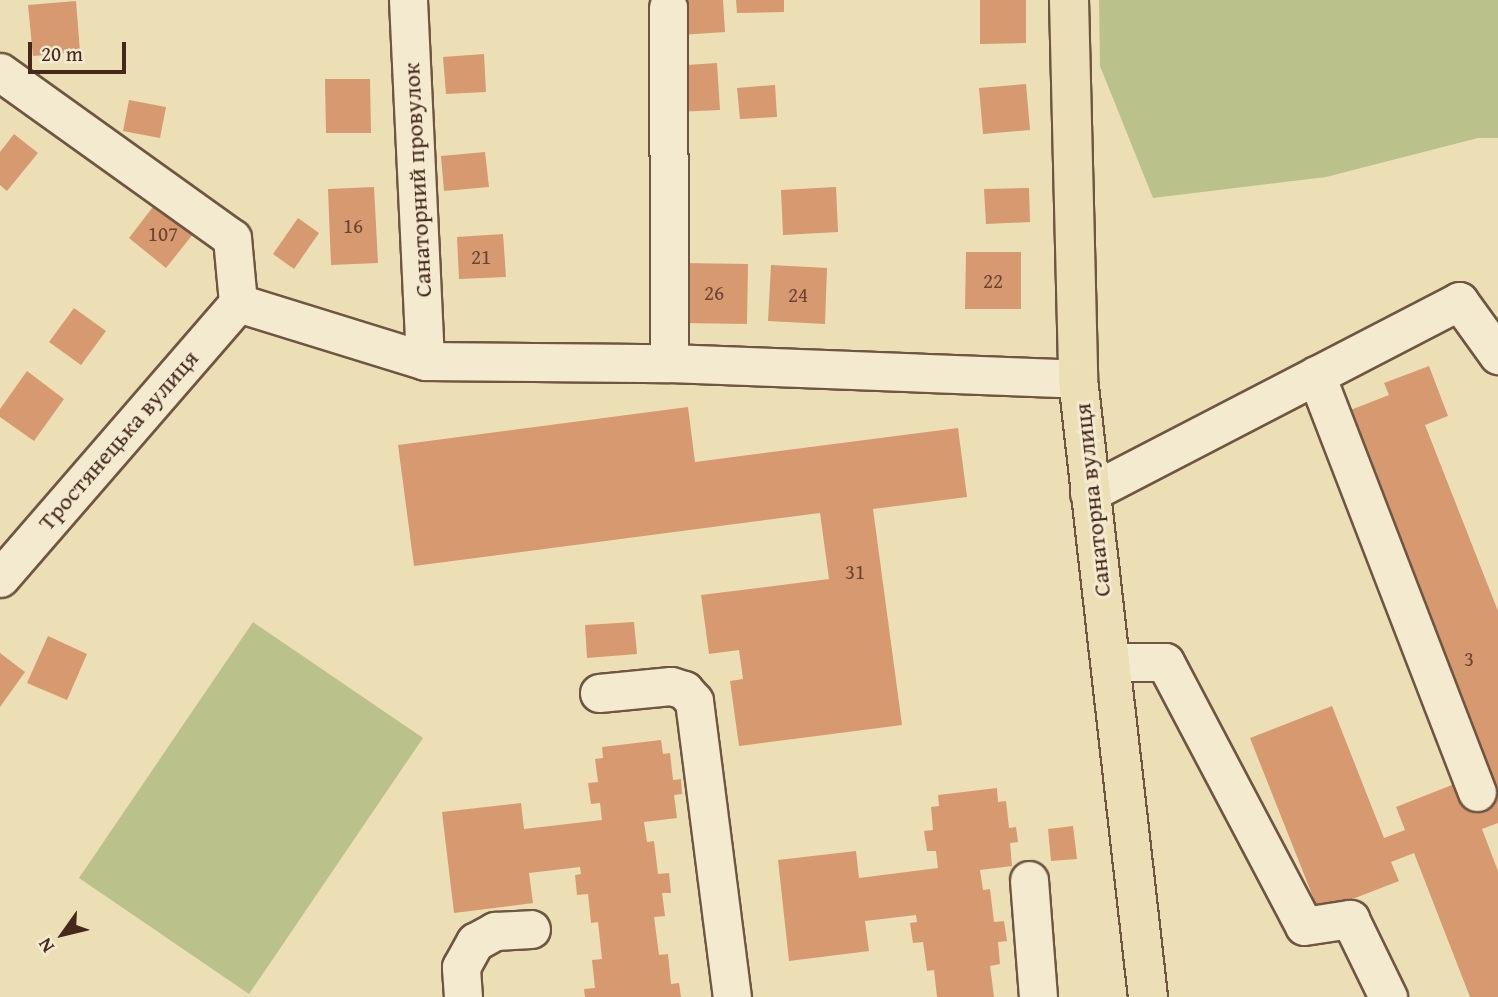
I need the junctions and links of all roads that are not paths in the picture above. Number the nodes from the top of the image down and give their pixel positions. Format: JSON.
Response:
{"nodes":[{"id":1,"x":408,"y":0,"type":"edge"},
{"id":2,"x":1069,"y":0,"type":"edge"},
{"id":3,"x":668,"y":7,"type":"dead end"},
{"id":4,"x":0,"y":72,"type":"edge"},
{"id":5,"x":237,"y":303,"type":"junction"},
{"id":6,"x":1498,"y":355,"type":"edge"},
{"id":7,"x":425,"y":361,"type":"junction"},
{"id":8,"x":669,"y":363,"type":"junction"},
{"id":9,"x":1316,"y":375,"type":"junction"},
{"id":10,"x":1078,"y":379,"type":"junction"},
{"id":11,"x":1089,"y":492,"type":"junction"},
{"id":12,"x":0,"y":578,"type":"edge"},
{"id":13,"x":1109,"y":662,"type":"junction"},
{"id":14,"x":599,"y":693,"type":"dead end"},
{"id":15,"x":1477,"y":792,"type":"dead end"},
{"id":16,"x":1029,"y":880,"type":"dead end"},
{"id":17,"x":530,"y":929,"type":"dead end"},
{"id":18,"x":464,"y":997,"type":"edge"},
{"id":19,"x":732,"y":997,"type":"edge"},
{"id":20,"x":1038,"y":997,"type":"edge"},
{"id":21,"x":1148,"y":997,"type":"edge"},
{"id":22,"x":1388,"y":997,"type":"edge"}],
"edges":[{"from":1,"to":7,"type":"street","name":"Санаторний провулок"},
{"from":2,"to":10,"type":"main road","name":"Санаторна вулиця"},
{"from":3,"to":8,"type":"street"},
{"from":4,"to":5,"type":"street"},
{"from":5,"to":7,"type":"street"},
{"from":5,"to":12,"type":"street","name":"Тростянецька вулиця"},
{"from":6,"to":9,"type":"street"},
{"from":7,"to":8,"type":"street"},
{"from":8,"to":10,"type":"street"},
{"from":9,"to":11,"type":"street"},
{"from":9,"to":15,"type":"street"},
{"from":10,"to":11,"type":"main road","name":"Санаторна вулиця"},
{"from":11,"to":13,"type":"main road","name":"Санаторна вулиця"},
{"from":13,"to":21,"type":"main road","name":"Санаторна вулиця"},
{"from":13,"to":22,"type":"street"},
{"from":14,"to":19,"type":"street"},
{"from":16,"to":20,"type":"street"},
{"from":17,"to":18,"type":"street"}]}
